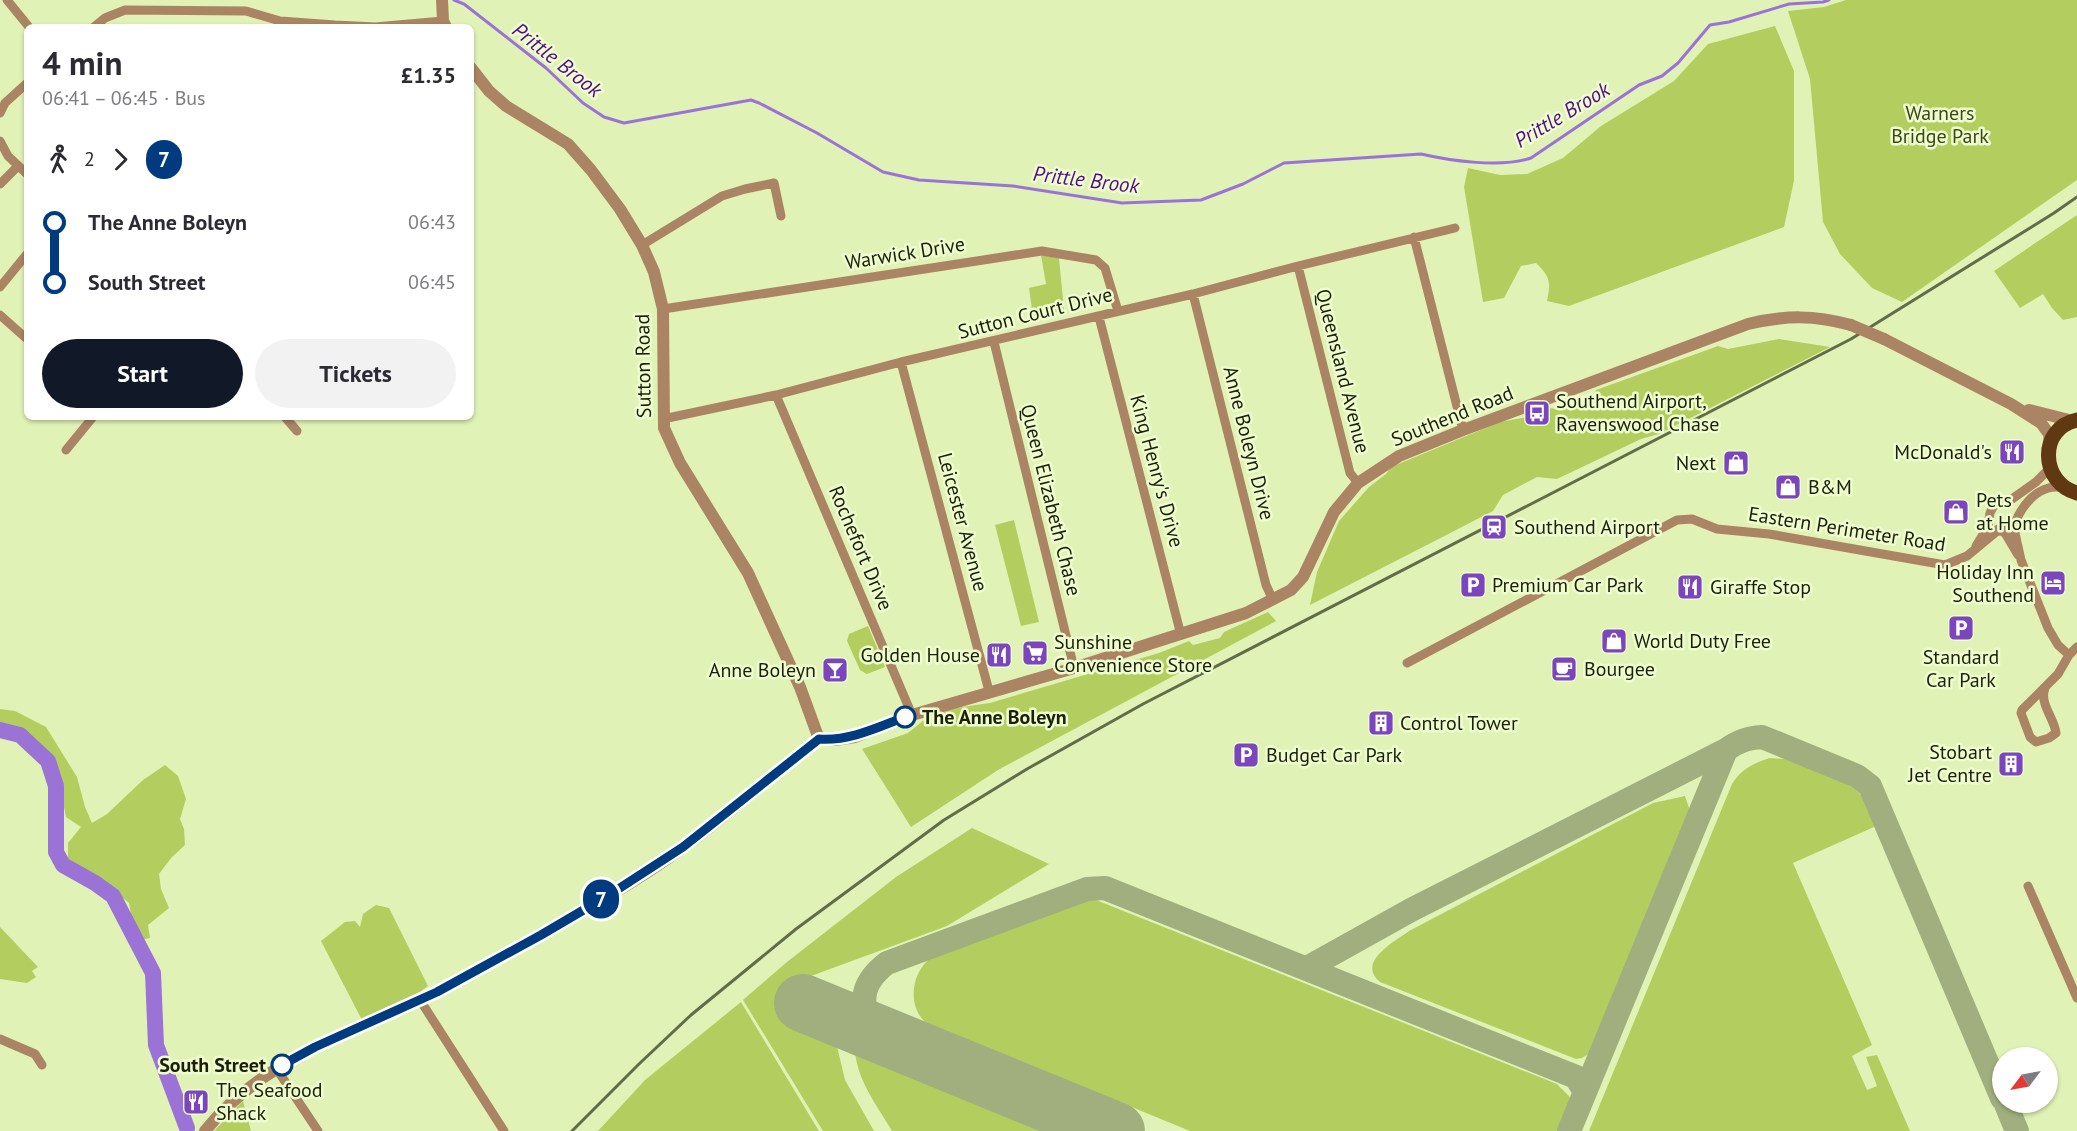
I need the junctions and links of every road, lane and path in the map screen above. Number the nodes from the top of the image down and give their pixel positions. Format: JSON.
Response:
{"nodes":[{"id":1,"x":7,"y":0,"type":"edge"},
{"id":2,"x":442,"y":3,"type":"edge"},
{"id":3,"x":27,"y":24,"type":"edge"},
{"id":4,"x":98,"y":24,"type":"edge"},
{"id":5,"x":319,"y":24,"type":"edge"},
{"id":6,"x":444,"y":24,"type":"edge"},
{"id":7,"x":474,"y":72,"type":"edge"},
{"id":8,"x":24,"y":85,"type":"edge"},
{"id":9,"x":0,"y":113,"type":"edge"},
{"id":10,"x":0,"y":141,"type":"edge"},
{"id":11,"x":18,"y":166,"type":"junction"},
{"id":12,"x":24,"y":171,"type":"edge"},
{"id":13,"x":0,"y":184,"type":"edge"},
{"id":14,"x":781,"y":216,"type":"dead end"},
{"id":15,"x":1455,"y":228,"type":"dead end"},
{"id":16,"x":1414,"y":237,"type":"junction"},
{"id":17,"x":642,"y":245,"type":"junction"},
{"id":18,"x":24,"y":258,"type":"edge"},
{"id":19,"x":1298,"y":266,"type":"junction"},
{"id":20,"x":0,"y":287,"type":"edge"},
{"id":21,"x":1193,"y":294,"type":"junction"},
{"id":22,"x":663,"y":309,"type":"junction"},
{"id":23,"x":1118,"y":311,"type":"junction"},
{"id":24,"x":0,"y":315,"type":"edge"},
{"id":25,"x":1099,"y":317,"type":"junction"},
{"id":26,"x":24,"y":336,"type":"edge"},
{"id":27,"x":994,"y":342,"type":"junction"},
{"id":28,"x":901,"y":362,"type":"junction"},
{"id":29,"x":776,"y":395,"type":"junction"},
{"id":30,"x":2011,"y":404,"type":"junction"},
{"id":31,"x":663,"y":418,"type":"junction"},
{"id":32,"x":91,"y":420,"type":"edge"},
{"id":33,"x":288,"y":420,"type":"edge"},
{"id":34,"x":2075,"y":421,"type":"edge"},
{"id":35,"x":1463,"y":430,"type":"junction"},
{"id":36,"x":297,"y":431,"type":"dead end"},
{"id":37,"x":2050,"y":447,"type":"junction"},
{"id":38,"x":66,"y":450,"type":"dead end"},
{"id":39,"x":2049,"y":463,"type":"junction"},
{"id":40,"x":1358,"y":483,"type":"junction"},
{"id":41,"x":2072,"y":493,"type":"edge"},
{"id":42,"x":2003,"y":502,"type":"junction"},
{"id":43,"x":1990,"y":517,"type":"junction"},
{"id":44,"x":2016,"y":521,"type":"junction"},
{"id":45,"x":2002,"y":530,"type":"junction"},
{"id":46,"x":1985,"y":543,"type":"junction"},
{"id":47,"x":2012,"y":546,"type":"junction"},
{"id":48,"x":1972,"y":552,"type":"junction"},
{"id":49,"x":2021,"y":560,"type":"junction"},
{"id":50,"x":1273,"y":600,"type":"junction"},
{"id":51,"x":1181,"y":635,"type":"junction"},
{"id":52,"x":2074,"y":649,"type":"edge"},
{"id":53,"x":1407,"y":663,"type":"dead end"},
{"id":54,"x":1074,"y":668,"type":"junction"},
{"id":55,"x":2045,"y":688,"type":"junction"},
{"id":56,"x":989,"y":691,"type":"junction"},
{"id":57,"x":912,"y":715,"type":"junction"},
{"id":58,"x":819,"y":739,"type":"junction"},
{"id":59,"x":2028,"y":886,"type":"dead end"},
{"id":60,"x":2077,"y":998,"type":"edge"},
{"id":61,"x":420,"y":1000,"type":"junction"},
{"id":62,"x":1,"y":1042,"type":"edge"},
{"id":63,"x":42,"y":1065,"type":"dead end"},
{"id":64,"x":276,"y":1068,"type":"junction"},
{"id":65,"x":205,"y":1131,"type":"edge"},
{"id":66,"x":318,"y":1131,"type":"edge"},
{"id":67,"x":504,"y":1131,"type":"edge"}],
"edges":[{"from":1,"to":3,"type":"street"},
{"from":2,"to":6,"type":"street"},
{"from":4,"to":5,"type":"street"},
{"from":7,"to":17,"type":"street","name":"Sutton Road"},
{"from":8,"to":9,"type":"street"},
{"from":10,"to":11,"type":"street"},
{"from":11,"to":12,"type":"street"},
{"from":11,"to":13,"type":"street"},
{"from":14,"to":17,"type":"street"},
{"from":15,"to":16,"type":"street","name":"Sutton Court Drive"},
{"from":16,"to":19,"type":"street","name":"Sutton Court Drive"},
{"from":16,"to":35,"type":"street"},
{"from":17,"to":22,"type":"street","name":"Sutton Road"},
{"from":18,"to":20,"type":"street"},
{"from":19,"to":21,"type":"street","name":"Sutton Court Drive"},
{"from":19,"to":40,"type":"street","name":"Queensland Avenue"},
{"from":21,"to":23,"type":"street","name":"Sutton Court Drive"},
{"from":21,"to":50,"type":"street","name":"Anne Boleyn Drive"},
{"from":22,"to":23,"type":"street","name":"Warwick Drive"},
{"from":22,"to":31,"type":"street","name":"Sutton Road"},
{"from":23,"to":25,"type":"street","name":"Sutton Court Drive"},
{"from":24,"to":26,"type":"street"},
{"from":25,"to":27,"type":"street","name":"Sutton Court Drive"},
{"from":25,"to":51,"type":"street","name":"King Henry's Drive"},
{"from":27,"to":28,"type":"street","name":"Sutton Court Drive"},
{"from":27,"to":54,"type":"street","name":"Queen Elizabeth Chase"},
{"from":28,"to":29,"type":"street","name":"Sutton Court Drive"},
{"from":28,"to":56,"type":"street","name":"Leicester Avenue"},
{"from":29,"to":31,"type":"street","name":"Sutton Court Drive"},
{"from":29,"to":57,"type":"street","name":"Rochefort Drive"},
{"from":30,"to":34,"type":"street"},
{"from":30,"to":35,"type":"street","name":"Southend Road","bridge":true},
{"from":30,"to":37,"type":"street"},
{"from":31,"to":58,"type":"street","name":"Sutton Road"},
{"from":32,"to":38,"type":"street"},
{"from":33,"to":36,"type":"street"},
{"from":34,"to":37,"type":"main road"},
{"from":35,"to":40,"type":"street","name":"Southend Road"},
{"from":37,"to":39,"type":"main road"},
{"from":39,"to":41,"type":"main road"},
{"from":39,"to":42,"type":"street"},
{"from":40,"to":50,"type":"street","name":"Southend Road"},
{"from":41,"to":44,"type":"street"},
{"from":42,"to":43,"type":"street"},
{"from":42,"to":44,"type":"street"},
{"from":43,"to":45,"type":"street"},
{"from":43,"to":48,"type":"street","name":"Eastern Perimeter Road"},
{"from":44,"to":45,"type":"street"},
{"from":44,"to":49,"type":"street"},
{"from":45,"to":46,"type":"street","name":"Eastern Perimeter Road"},
{"from":45,"to":47,"type":"street"},
{"from":46,"to":47,"type":"street"},
{"from":46,"to":48,"type":"street","name":"Eastern Perimeter Road"},
{"from":47,"to":49,"type":"street"},
{"from":48,"to":53,"type":"street","name":"Eastern Perimeter Road"},
{"from":49,"to":52,"type":"street"},
{"from":50,"to":51,"type":"street","name":"Southend Road"},
{"from":51,"to":54,"type":"street","name":"Southend Road"},
{"from":52,"to":55,"type":"street"},
{"from":54,"to":56,"type":"street","name":"Southend Road"},
{"from":55,"to":55,"type":"street"},
{"from":56,"to":57,"type":"street","name":"Southend Road"},
{"from":57,"to":58,"type":"street","name":"Southend Road"},
{"from":58,"to":61,"type":"street"},
{"from":59,"to":60,"type":"street"},
{"from":61,"to":64,"type":"street"},
{"from":61,"to":67,"type":"street"},
{"from":62,"to":63,"type":"street"},
{"from":64,"to":65,"type":"street"},
{"from":64,"to":66,"type":"street"}]}
